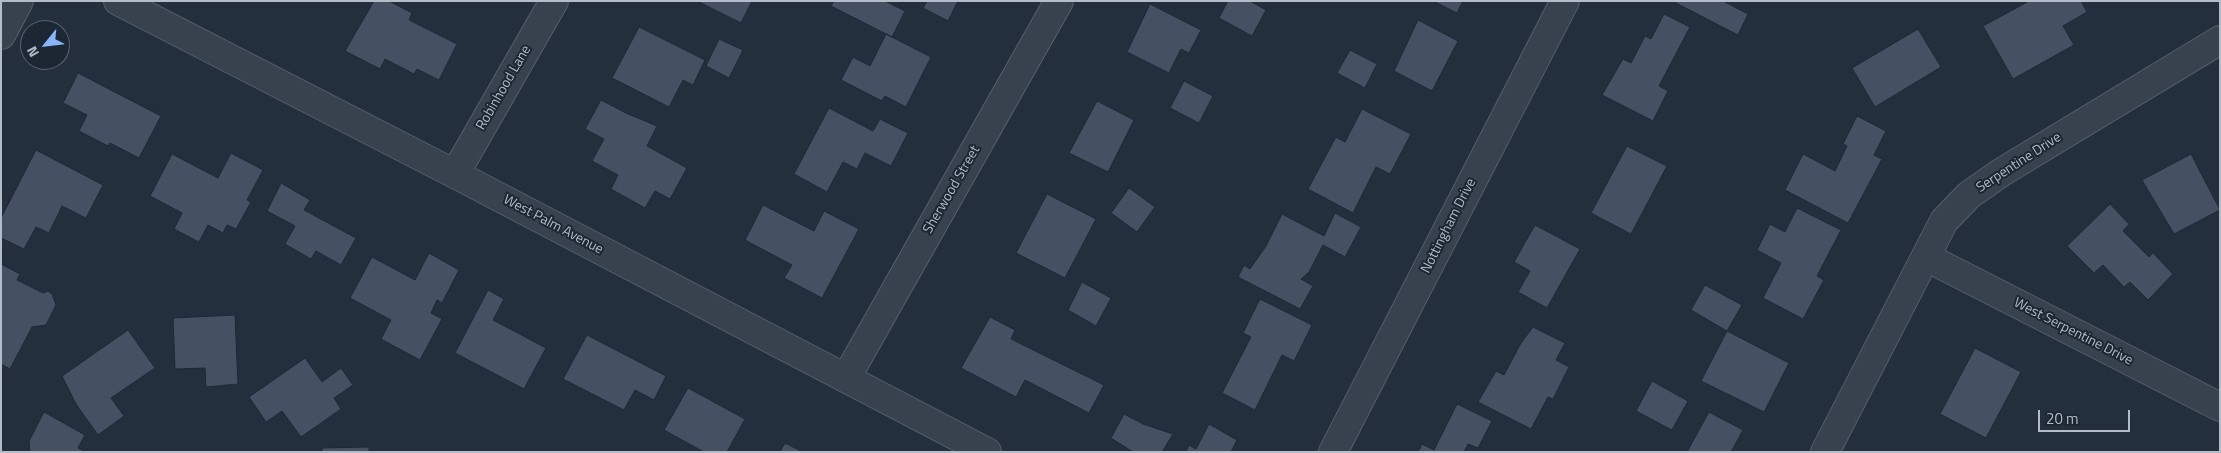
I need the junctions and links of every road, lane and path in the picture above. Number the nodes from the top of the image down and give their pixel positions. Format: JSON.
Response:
{"nodes":[{"id":1,"x":19,"y":1,"type":"edge"},
{"id":2,"x":118,"y":1,"type":"edge"},
{"id":3,"x":554,"y":1,"type":"edge"},
{"id":4,"x":1059,"y":1,"type":"edge"},
{"id":5,"x":1565,"y":1,"type":"edge"},
{"id":6,"x":1,"y":35,"type":"edge"},
{"id":7,"x":2220,"y":40,"type":"edge"},
{"id":8,"x":455,"y":174,"type":"junction"},
{"id":9,"x":1926,"y":257,"type":"junction"},
{"id":10,"x":846,"y":378,"type":"junction"},
{"id":11,"x":2220,"y":407,"type":"edge"},
{"id":12,"x":987,"y":452,"type":"edge"},
{"id":13,"x":1333,"y":452,"type":"edge"},
{"id":14,"x":1825,"y":452,"type":"edge"}],
"edges":[{"from":1,"to":6,"type":"street"},
{"from":2,"to":8,"type":"street","name":"West Palm Avenue"},
{"from":3,"to":8,"type":"street","name":"Robinhood Lane"},
{"from":4,"to":10,"type":"street","name":"Sherwood Street"},
{"from":5,"to":13,"type":"street","name":"Nottingham Drive"},
{"from":7,"to":9,"type":"street","name":"Serpentine Drive"},
{"from":8,"to":10,"type":"street","name":"West Palm Avenue"},
{"from":9,"to":11,"type":"street","name":"West Serpentine Drive"},
{"from":9,"to":14,"type":"street","name":"Serpentine Drive"},
{"from":10,"to":12,"type":"street","name":"West Palm Avenue"}]}
